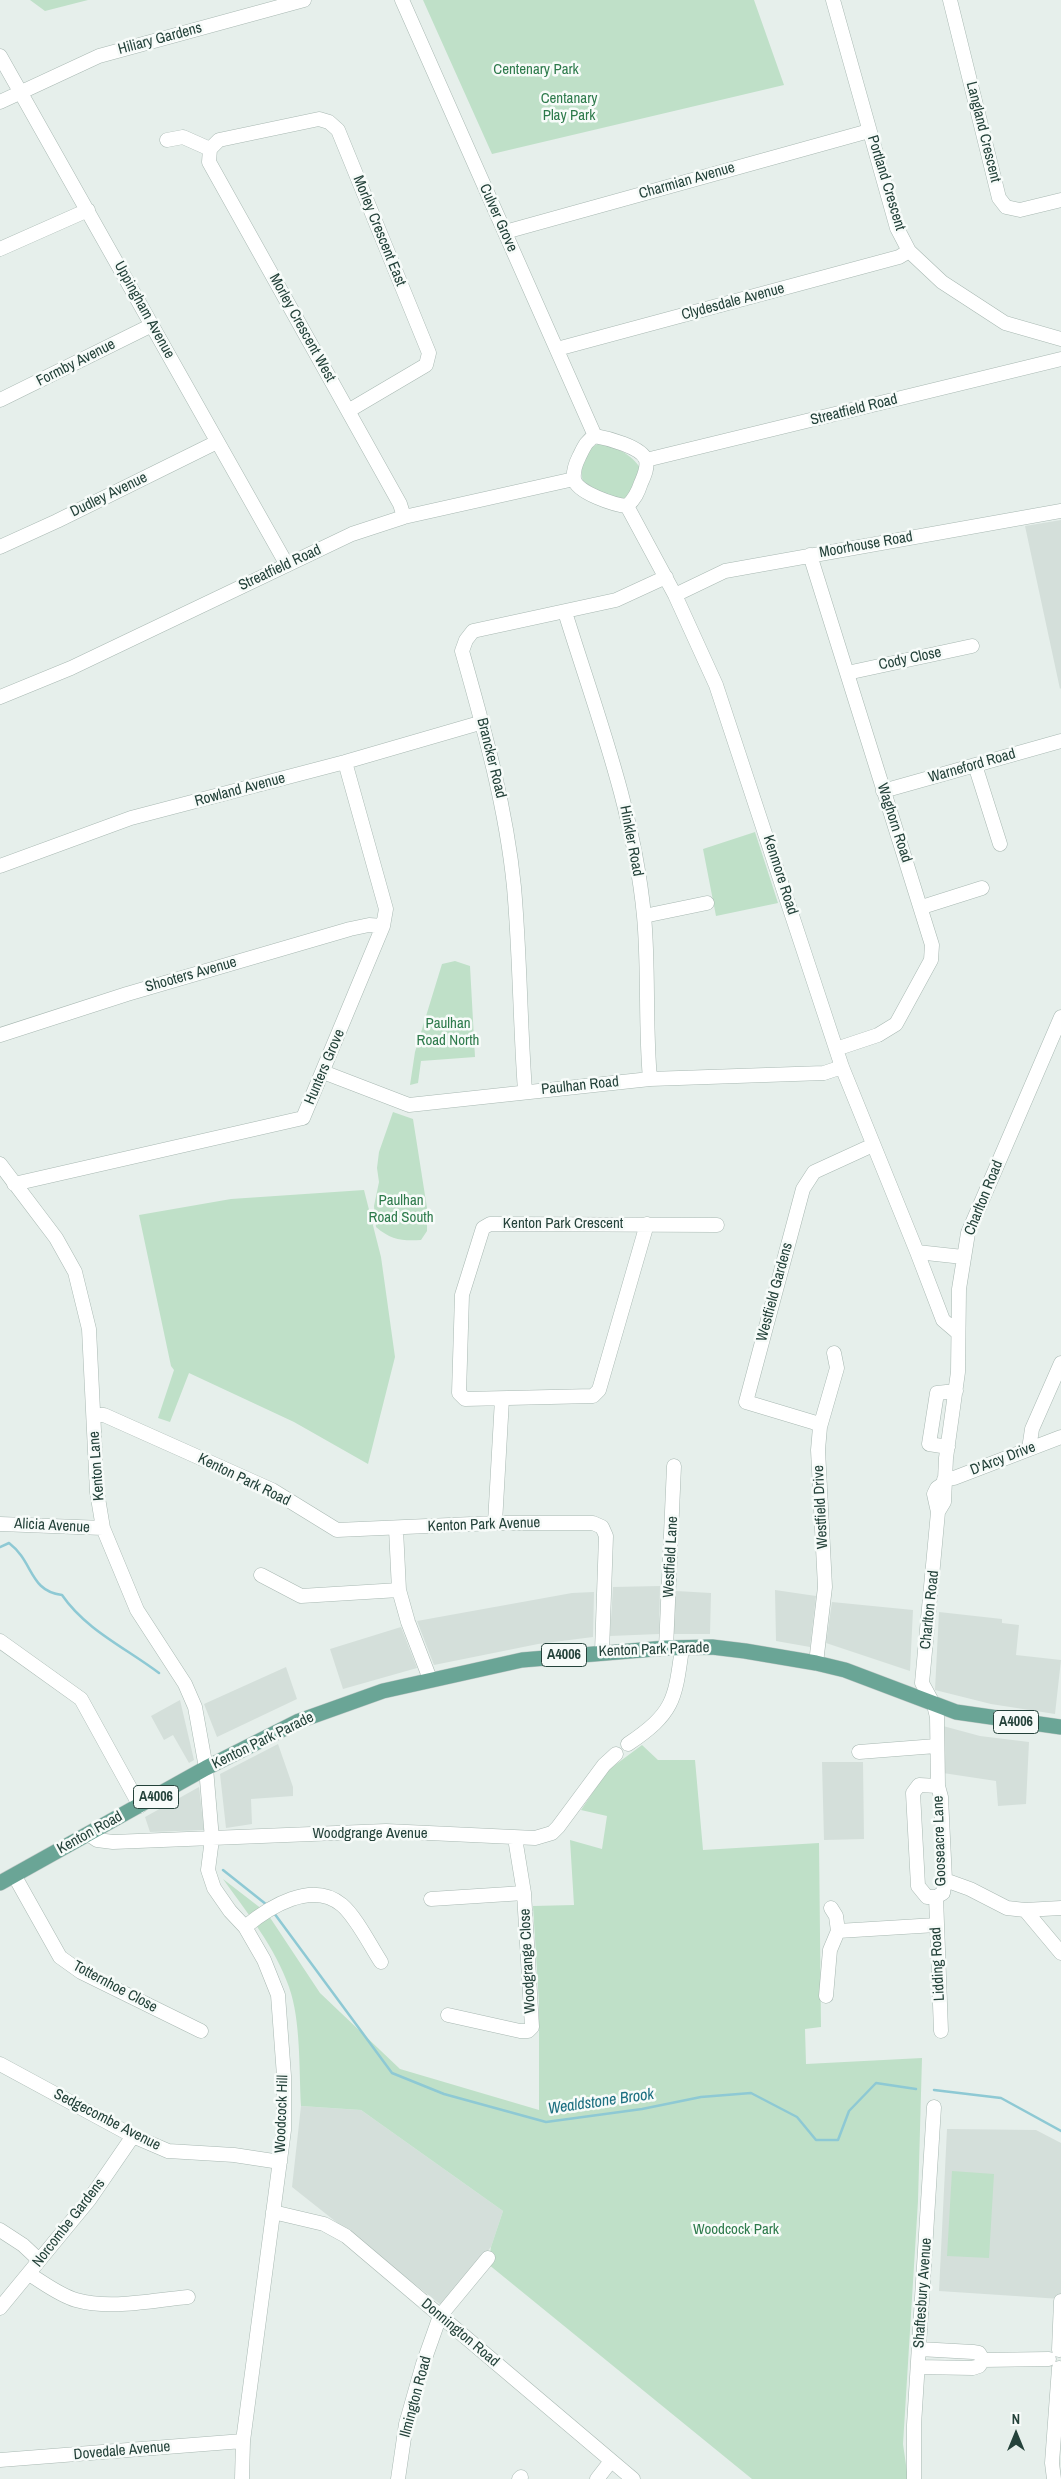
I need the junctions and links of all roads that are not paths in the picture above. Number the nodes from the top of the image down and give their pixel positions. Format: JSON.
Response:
{"nodes":[{"id":1,"x":304,"y":0,"type":"edge"},
{"id":2,"x":402,"y":0,"type":"edge"},
{"id":3,"x":833,"y":0,"type":"edge"},
{"id":4,"x":950,"y":0,"type":"edge"},
{"id":5,"x":0,"y":56,"type":"edge"},
{"id":6,"x":21,"y":92,"type":"junction"},
{"id":7,"x":0,"y":102,"type":"edge"},
{"id":8,"x":870,"y":131,"type":"junction"},
{"id":9,"x":167,"y":140,"type":"dead end"},
{"id":10,"x":214,"y":144,"type":"junction"},
{"id":11,"x":1061,"y":200,"type":"edge"},
{"id":12,"x":88,"y":210,"type":"junction"},
{"id":13,"x":505,"y":232,"type":"junction"},
{"id":14,"x":0,"y":249,"type":"edge"},
{"id":15,"x":909,"y":252,"type":"junction"},
{"id":16,"x":152,"y":325,"type":"junction"},
{"id":17,"x":1056,"y":338,"type":"edge"},
{"id":18,"x":557,"y":349,"type":"junction"},
{"id":19,"x":1056,"y":360,"type":"edge"},
{"id":20,"x":0,"y":400,"type":"edge"},
{"id":21,"x":348,"y":412,"type":"junction"},
{"id":22,"x":595,"y":436,"type":"junction"},
{"id":23,"x":217,"y":442,"type":"junction"},
{"id":24,"x":646,"y":460,"type":"junction"},
{"id":25,"x":574,"y":479,"type":"junction"},
{"id":26,"x":627,"y":506,"type":"junction"},
{"id":27,"x":1061,"y":511,"type":"edge"},
{"id":28,"x":404,"y":517,"type":"junction"},
{"id":29,"x":0,"y":547,"type":"edge"},
{"id":30,"x":810,"y":555,"type":"junction"},
{"id":31,"x":287,"y":565,"type":"junction"},
{"id":32,"x":666,"y":577,"type":"junction"},
{"id":33,"x":675,"y":595,"type":"junction"},
{"id":34,"x":565,"y":612,"type":"junction"},
{"id":35,"x":972,"y":646,"type":"dead end"},
{"id":36,"x":847,"y":673,"type":"junction"},
{"id":37,"x":0,"y":697,"type":"edge"},
{"id":38,"x":483,"y":722,"type":"junction"},
{"id":39,"x":1061,"y":741,"type":"edge"},
{"id":40,"x":345,"y":762,"type":"junction"},
{"id":41,"x":975,"y":765,"type":"junction"},
{"id":42,"x":883,"y":791,"type":"junction"},
{"id":43,"x":1000,"y":844,"type":"dead end"},
{"id":44,"x":0,"y":866,"type":"edge"},
{"id":45,"x":982,"y":888,"type":"dead end"},
{"id":46,"x":707,"y":903,"type":"dead end"},
{"id":47,"x":922,"y":907,"type":"junction"},
{"id":48,"x":644,"y":916,"type":"junction"},
{"id":49,"x":383,"y":926,"type":"junction"},
{"id":50,"x":1061,"y":1017,"type":"edge"},
{"id":51,"x":0,"y":1035,"type":"edge"},
{"id":52,"x":836,"y":1049,"type":"junction"},
{"id":53,"x":842,"y":1067,"type":"junction"},
{"id":54,"x":324,"y":1072,"type":"junction"},
{"id":55,"x":650,"y":1078,"type":"junction"},
{"id":56,"x":525,"y":1091,"type":"junction"},
{"id":57,"x":873,"y":1145,"type":"junction"},
{"id":58,"x":0,"y":1164,"type":"edge"},
{"id":59,"x":14,"y":1184,"type":"junction"},
{"id":60,"x":646,"y":1224,"type":"junction"},
{"id":61,"x":717,"y":1225,"type":"dead end"},
{"id":62,"x":917,"y":1252,"type":"junction"},
{"id":63,"x":963,"y":1257,"type":"junction"},
{"id":64,"x":957,"y":1332,"type":"junction"},
{"id":65,"x":834,"y":1353,"type":"dead end"},
{"id":66,"x":1061,"y":1363,"type":"edge"},
{"id":67,"x":502,"y":1400,"type":"junction"},
{"id":68,"x":94,"y":1415,"type":"junction"},
{"id":69,"x":820,"y":1427,"type":"junction"},
{"id":70,"x":1061,"y":1437,"type":"edge"},
{"id":71,"x":1029,"y":1449,"type":"junction"},
{"id":72,"x":674,"y":1466,"type":"dead end"},
{"id":73,"x":943,"y":1482,"type":"junction"},
{"id":74,"x":495,"y":1523,"type":"junction"},
{"id":75,"x":0,"y":1524,"type":"edge"},
{"id":76,"x":103,"y":1528,"type":"junction"},
{"id":77,"x":396,"y":1529,"type":"junction"},
{"id":78,"x":260,"y":1575,"type":"dead end"},
{"id":79,"x":399,"y":1590,"type":"junction"},
{"id":80,"x":0,"y":1641,"type":"edge"},
{"id":81,"x":666,"y":1648,"type":"junction"},
{"id":82,"x":682,"y":1648,"type":"junction"},
{"id":83,"x":602,"y":1652,"type":"junction"},
{"id":84,"x":816,"y":1662,"type":"junction"},
{"id":85,"x":430,"y":1679,"type":"junction"},
{"id":86,"x":934,"y":1705,"type":"junction"},
{"id":87,"x":1061,"y":1727,"type":"edge"},
{"id":88,"x":628,"y":1744,"type":"dead end"},
{"id":89,"x":936,"y":1746,"type":"junction"},
{"id":90,"x":859,"y":1752,"type":"dead end"},
{"id":91,"x":616,"y":1754,"type":"dead end"},
{"id":92,"x":206,"y":1768,"type":"junction"},
{"id":93,"x":938,"y":1786,"type":"junction"},
{"id":94,"x":140,"y":1806,"type":"junction"},
{"id":95,"x":88,"y":1834,"type":"junction"},
{"id":96,"x":515,"y":1838,"type":"junction"},
{"id":97,"x":212,"y":1839,"type":"junction"},
{"id":98,"x":4,"y":1880,"type":"edge"},
{"id":99,"x":941,"y":1890,"type":"junction"},
{"id":100,"x":524,"y":1893,"type":"junction"},
{"id":101,"x":431,"y":1899,"type":"dead end"},
{"id":102,"x":830,"y":1908,"type":"dead end"},
{"id":103,"x":1061,"y":1908,"type":"edge"},
{"id":104,"x":1025,"y":1910,"type":"junction"},
{"id":105,"x":936,"y":1925,"type":"junction"},
{"id":106,"x":245,"y":1926,"type":"junction"},
{"id":107,"x":838,"y":1931,"type":"junction"},
{"id":108,"x":1061,"y":1954,"type":"edge"},
{"id":109,"x":381,"y":1962,"type":"dead end"},
{"id":110,"x":826,"y":1996,"type":"dead end"},
{"id":111,"x":448,"y":2015,"type":"dead end"},
{"id":112,"x":941,"y":2031,"type":"dead end"},
{"id":113,"x":201,"y":2032,"type":"dead end"},
{"id":114,"x":0,"y":2064,"type":"edge"},
{"id":115,"x":934,"y":2107,"type":"dead end"},
{"id":116,"x":133,"y":2136,"type":"junction"},
{"id":117,"x":280,"y":2162,"type":"junction"},
{"id":118,"x":273,"y":2212,"type":"junction"},
{"id":119,"x":0,"y":2230,"type":"edge"},
{"id":120,"x":488,"y":2258,"type":"dead end"},
{"id":121,"x":39,"y":2260,"type":"junction"},
{"id":122,"x":29,"y":2274,"type":"junction"},
{"id":123,"x":188,"y":2297,"type":"dead end"},
{"id":124,"x":1061,"y":2301,"type":"edge"},
{"id":125,"x":0,"y":2308,"type":"edge"},
{"id":126,"x":440,"y":2316,"type":"junction"},
{"id":127,"x":919,"y":2349,"type":"junction"},
{"id":128,"x":1058,"y":2359,"type":"edge"},
{"id":129,"x":983,"y":2360,"type":"junction"},
{"id":130,"x":918,"y":2366,"type":"junction"},
{"id":131,"x":243,"y":2441,"type":"junction"},
{"id":132,"x":0,"y":2460,"type":"edge"},
{"id":133,"x":611,"y":2461,"type":"junction"},
{"id":134,"x":242,"y":2479,"type":"edge"},
{"id":135,"x":398,"y":2479,"type":"edge"},
{"id":136,"x":597,"y":2479,"type":"edge"},
{"id":137,"x":633,"y":2479,"type":"edge"},
{"id":138,"x":914,"y":2479,"type":"edge"},
{"id":139,"x":1054,"y":2479,"type":"edge"}],
"edges":[{"from":1,"to":6,"type":"street","name":"Hiliary Gardens"},
{"from":2,"to":13,"type":"street","name":"Culver Grove"},
{"from":3,"to":8,"type":"street","name":"Portland Crescent"},
{"from":4,"to":11,"type":"street","name":"Langland Crescent"},
{"from":5,"to":6,"type":"street","name":"Uppingham Avenue"},
{"from":6,"to":7,"type":"street","name":"Hiliary Gardens"},
{"from":6,"to":12,"type":"street","name":"Uppingham Avenue"},
{"from":8,"to":13,"type":"street","name":"Charmian Avenue"},
{"from":8,"to":15,"type":"street","name":"Portland Crescent"},
{"from":9,"to":10,"type":"street"},
{"from":10,"to":21,"type":"street","name":"Morley Crescent West"},
{"from":10,"to":21,"type":"street","name":"Morley Crescent East"},
{"from":12,"to":14,"type":"street"},
{"from":12,"to":16,"type":"street","name":"Uppingham Avenue"},
{"from":13,"to":18,"type":"street","name":"Culver Grove"},
{"from":15,"to":17,"type":"street","name":"Portland Crescent"},
{"from":15,"to":18,"type":"street","name":"Clydesdale Avenue"},
{"from":16,"to":20,"type":"street","name":"Formby Avenue"},
{"from":16,"to":23,"type":"street","name":"Uppingham Avenue"},
{"from":17,"to":19,"type":"street"},
{"from":18,"to":22,"type":"street","name":"Culver Grove"},
{"from":19,"to":24,"type":"street","name":"Streatfield Road"},
{"from":21,"to":28,"type":"street","name":"Morley Crescent West"},
{"from":22,"to":24,"type":"street"},
{"from":22,"to":25,"type":"street"},
{"from":23,"to":29,"type":"street","name":"Dudley Avenue"},
{"from":23,"to":31,"type":"street","name":"Uppingham Avenue"},
{"from":24,"to":26,"type":"street"},
{"from":25,"to":26,"type":"street"},
{"from":25,"to":28,"type":"street","name":"Streatfield Road"},
{"from":26,"to":32,"type":"street","name":"Kenmore Road"},
{"from":27,"to":30,"type":"street","name":"Moorhouse Road"},
{"from":28,"to":31,"type":"street","name":"Streatfield Road"},
{"from":30,"to":33,"type":"street","name":"Moorhouse Road"},
{"from":30,"to":36,"type":"street","name":"Waghorn Road"},
{"from":31,"to":37,"type":"street","name":"Streatfield Road"},
{"from":32,"to":33,"type":"street","name":"Kenmore Road"},
{"from":32,"to":34,"type":"street","name":"Brancker Road"},
{"from":33,"to":52,"type":"street","name":"Kenmore Road"},
{"from":34,"to":38,"type":"street","name":"Brancker Road"},
{"from":34,"to":48,"type":"street","name":"Hinkler Road"},
{"from":35,"to":36,"type":"street","name":"Cody Close"},
{"from":36,"to":42,"type":"street","name":"Waghorn Road"},
{"from":38,"to":40,"type":"street","name":"Rowland Avenue"},
{"from":38,"to":56,"type":"street","name":"Brancker Road"},
{"from":39,"to":41,"type":"street","name":"Warneford Road"},
{"from":40,"to":44,"type":"street","name":"Rowland Avenue"},
{"from":40,"to":49,"type":"street","name":"Hunters Grove"},
{"from":41,"to":42,"type":"street","name":"Warneford Road"},
{"from":41,"to":43,"type":"street"},
{"from":42,"to":47,"type":"street","name":"Waghorn Road"},
{"from":45,"to":47,"type":"street"},
{"from":46,"to":48,"type":"street"},
{"from":47,"to":52,"type":"street","name":"Waghorn Road"},
{"from":48,"to":55,"type":"street","name":"Hinkler Road"},
{"from":49,"to":51,"type":"street","name":"Shooters Avenue"},
{"from":49,"to":54,"type":"street","name":"Hunters Grove"},
{"from":50,"to":63,"type":"street","name":"Charlton Road"},
{"from":52,"to":53,"type":"street","name":"Kenmore Road"},
{"from":53,"to":55,"type":"street","name":"Paulhan Road"},
{"from":53,"to":57,"type":"street","name":"Kenmore Road"},
{"from":54,"to":56,"type":"street","name":"Paulhan Road"},
{"from":54,"to":59,"type":"street","name":"Hunters Grove"},
{"from":55,"to":56,"type":"street","name":"Paulhan Road"},
{"from":57,"to":62,"type":"street","name":"Kenmore Road"},
{"from":57,"to":69,"type":"street","name":"Westfield Gardens"},
{"from":58,"to":59,"type":"street","name":"Kenton Lane"},
{"from":59,"to":68,"type":"street","name":"Kenton Lane"},
{"from":60,"to":61,"type":"street","name":"Kenton Park Crescent"},
{"from":60,"to":67,"type":"street","name":"Kenton Park Crescent"},
{"from":60,"to":67,"type":"street","name":"Kenton Park Crescent"},
{"from":62,"to":63,"type":"street"},
{"from":62,"to":64,"type":"street","name":"Kenmore Road"},
{"from":63,"to":64,"type":"street","name":"Charlton Road"},
{"from":64,"to":73,"type":"street","name":"Charlton Road"},
{"from":65,"to":69,"type":"street","name":"Westfield Drive"},
{"from":66,"to":71,"type":"street"},
{"from":67,"to":74,"type":"street"},
{"from":68,"to":76,"type":"street","name":"Kenton Lane"},
{"from":68,"to":77,"type":"street","name":"Kenton Park Road"},
{"from":69,"to":84,"type":"street","name":"Westfield Drive"},
{"from":70,"to":71,"type":"street","name":"D'Arcy Drive"},
{"from":71,"to":73,"type":"street","name":"D'Arcy Drive"},
{"from":72,"to":81,"type":"street","name":"Westfield Lane"},
{"from":73,"to":86,"type":"street","name":"Charlton Road"},
{"from":74,"to":77,"type":"street","name":"Kenton Park Avenue"},
{"from":74,"to":83,"type":"street","name":"Kenton Park Avenue"},
{"from":75,"to":76,"type":"street","name":"Alicia Avenue"},
{"from":76,"to":92,"type":"street","name":"Kenton Lane"},
{"from":77,"to":79,"type":"street"},
{"from":78,"to":79,"type":"street"},
{"from":79,"to":85,"type":"street"},
{"from":80,"to":94,"type":"street"},
{"from":81,"to":82,"type":"main road","name":"Kenton Park Parade","number":"A4006"},
{"from":81,"to":83,"type":"main road","name":"Kenton Park Parade","number":"A4006"},
{"from":82,"to":84,"type":"main road","name":"Kenton Park Parade","number":"A4006"},
{"from":82,"to":88,"type":"street"},
{"from":83,"to":85,"type":"main road","name":"Kenton Park Parade","number":"A4006"},
{"from":84,"to":86,"type":"main road","name":"Kenton Park Parade","number":"A4006"},
{"from":85,"to":92,"type":"main road","name":"Kenton Park Parade","number":"A4006"},
{"from":86,"to":87,"type":"main road","number":"A4006"},
{"from":86,"to":89,"type":"street","name":"Gooseacre Lane"},
{"from":89,"to":90,"type":"street"},
{"from":89,"to":93,"type":"street","name":"Gooseacre Lane"},
{"from":91,"to":96,"type":"street","name":"Woodgrange Avenue"},
{"from":92,"to":94,"type":"main road","name":"Kenton Road","number":"A4006"},
{"from":92,"to":97,"type":"street","name":"Woodcock Hill"},
{"from":93,"to":99,"type":"street","name":"Gooseacre Lane"},
{"from":93,"to":99,"type":"street","name":"Gooseacre Lane"},
{"from":94,"to":95,"type":"main road","name":"Kenton Road","number":"A4006"},
{"from":95,"to":97,"type":"street","name":"Woodgrange Avenue"},
{"from":95,"to":98,"type":"main road","name":"Kenton Road","number":"A4006"},
{"from":96,"to":97,"type":"street","name":"Woodgrange Avenue"},
{"from":96,"to":100,"type":"street","name":"Woodgrange Close"},
{"from":97,"to":106,"type":"street","name":"Woodcock Hill"},
{"from":98,"to":113,"type":"street","name":"Totternhoe Close"},
{"from":99,"to":104,"type":"street"},
{"from":99,"to":105,"type":"street","name":"Lidding Road"},
{"from":100,"to":101,"type":"street"},
{"from":100,"to":111,"type":"street","name":"Woodgrange Close"},
{"from":102,"to":107,"type":"street"},
{"from":103,"to":104,"type":"street"},
{"from":104,"to":108,"type":"street"},
{"from":105,"to":107,"type":"street"},
{"from":105,"to":112,"type":"street","name":"Lidding Road"},
{"from":106,"to":109,"type":"street"},
{"from":106,"to":117,"type":"street","name":"Woodcock Hill"},
{"from":107,"to":110,"type":"street"},
{"from":114,"to":116,"type":"street","name":"Sedgecombe Avenue"},
{"from":115,"to":127,"type":"street","name":"Shaftesbury Avenue"},
{"from":116,"to":117,"type":"street","name":"Sedgecombe Avenue"},
{"from":116,"to":121,"type":"street","name":"Norcombe Gardens"},
{"from":117,"to":118,"type":"street","name":"Woodcock Hill"},
{"from":118,"to":126,"type":"street","name":"Donnington Road"},
{"from":118,"to":131,"type":"street","name":"Woodcock Hill"},
{"from":119,"to":121,"type":"street"},
{"from":120,"to":126,"type":"street"},
{"from":121,"to":122,"type":"street","name":"Norcombe Gardens"},
{"from":122,"to":123,"type":"street"},
{"from":122,"to":125,"type":"street","name":"Norcombe Gardens"},
{"from":124,"to":128,"type":"street"},
{"from":126,"to":133,"type":"street","name":"Donnington Road"},
{"from":126,"to":135,"type":"street","name":"Ilmington Road"},
{"from":127,"to":129,"type":"street"},
{"from":127,"to":130,"type":"street","name":"Shaftesbury Avenue"},
{"from":128,"to":129,"type":"street"},
{"from":128,"to":139,"type":"street"},
{"from":129,"to":130,"type":"street"},
{"from":130,"to":138,"type":"street","name":"Shaftesbury Avenue"},
{"from":131,"to":132,"type":"street","name":"Dovedale Avenue"},
{"from":131,"to":134,"type":"street","name":"Woodcock Hill"},
{"from":133,"to":136,"type":"street"},
{"from":133,"to":137,"type":"street","name":"Donnington Road"}]}
